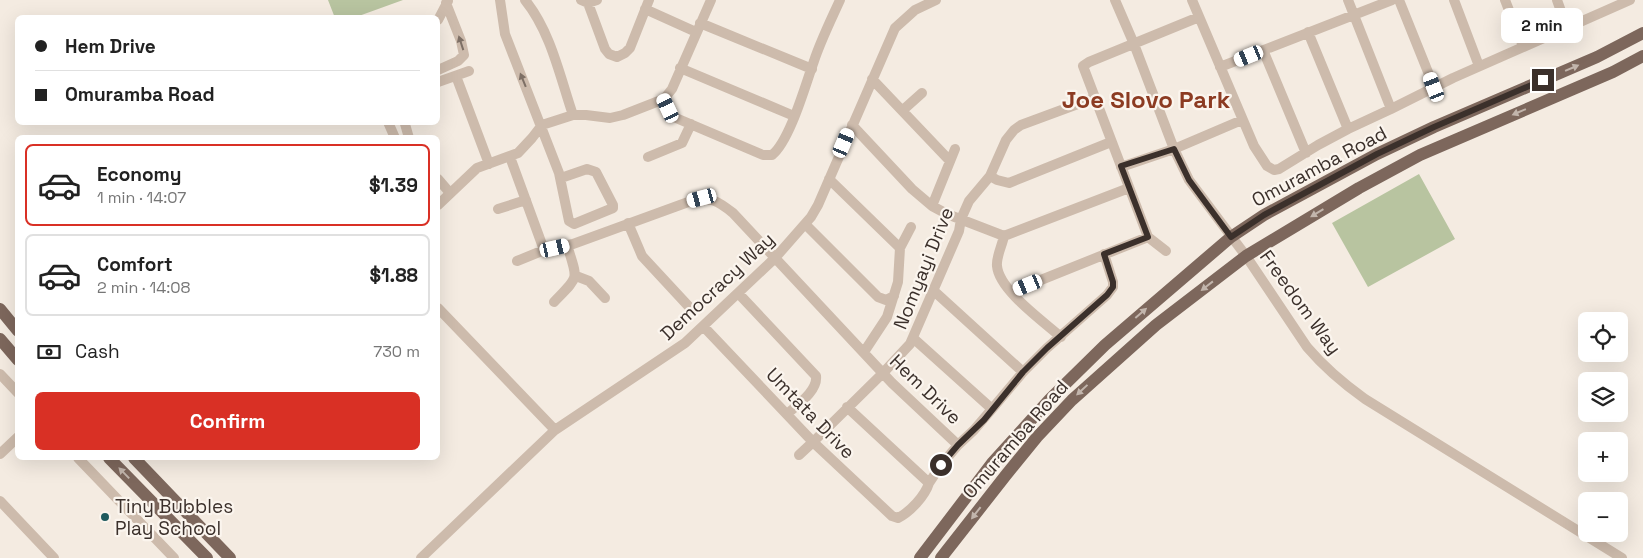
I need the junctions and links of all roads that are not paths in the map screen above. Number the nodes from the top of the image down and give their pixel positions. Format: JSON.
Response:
{"nodes":[{"id":1,"x":500,"y":0,"type":"edge"},
{"id":2,"x":525,"y":0,"type":"edge"},
{"id":3,"x":711,"y":0,"type":"edge"},
{"id":4,"x":840,"y":0,"type":"edge"},
{"id":5,"x":936,"y":0,"type":"edge"},
{"id":6,"x":1115,"y":0,"type":"edge"},
{"id":7,"x":1192,"y":0,"type":"edge"},
{"id":8,"x":1348,"y":0,"type":"edge"},
{"id":9,"x":1392,"y":0,"type":"edge"},
{"id":10,"x":1400,"y":0,"type":"edge"},
{"id":11,"x":1454,"y":0,"type":"edge"},
{"id":12,"x":1504,"y":0,"type":"edge"},
{"id":13,"x":1557,"y":0,"type":"edge"},
{"id":14,"x":1630,"y":0,"type":"edge"},
{"id":15,"x":447,"y":1,"type":"edge"},
{"id":16,"x":589,"y":1,"type":"edge"},
{"id":17,"x":647,"y":5,"type":"edge"},
{"id":18,"x":1609,"y":5,"type":"edge"},
{"id":19,"x":1354,"y":15,"type":"junction"},
{"id":20,"x":440,"y":16,"type":"edge"},
{"id":21,"x":1199,"y":17,"type":"junction"},
{"id":22,"x":698,"y":27,"type":"junction"},
{"id":23,"x":1567,"y":28,"type":"junction"},
{"id":24,"x":1308,"y":32,"type":"junction"},
{"id":25,"x":1643,"y":33,"type":"edge"},
{"id":26,"x":1134,"y":44,"type":"junction"},
{"id":27,"x":1523,"y":46,"type":"junction"},
{"id":28,"x":1263,"y":50,"type":"junction"},
{"id":29,"x":1643,"y":56,"type":"edge"},
{"id":30,"x":1479,"y":66,"type":"junction"},
{"id":31,"x":1220,"y":67,"type":"junction"},
{"id":32,"x":680,"y":68,"type":"junction"},
{"id":33,"x":440,"y":69,"type":"edge"},
{"id":34,"x":812,"y":69,"type":"junction"},
{"id":35,"x":469,"y":70,"type":"dead end"},
{"id":36,"x":456,"y":76,"type":"junction"},
{"id":37,"x":872,"y":79,"type":"junction"},
{"id":38,"x":440,"y":81,"type":"edge"},
{"id":39,"x":1434,"y":87,"type":"junction"},
{"id":40,"x":922,"y":93,"type":"dead end"},
{"id":41,"x":1094,"y":98,"type":"junction"},
{"id":42,"x":664,"y":99,"type":"junction"},
{"id":43,"x":1391,"y":108,"type":"junction"},
{"id":44,"x":903,"y":110,"type":"junction"},
{"id":45,"x":573,"y":115,"type":"junction"},
{"id":46,"x":794,"y":116,"type":"junction"},
{"id":47,"x":1242,"y":120,"type":"junction"},
{"id":48,"x":691,"y":124,"type":"junction"},
{"id":49,"x":542,"y":125,"type":"junction"},
{"id":50,"x":852,"y":125,"type":"junction"},
{"id":51,"x":1348,"y":129,"type":"junction"},
{"id":52,"x":1111,"y":142,"type":"junction"},
{"id":53,"x":955,"y":149,"type":"dead end"},
{"id":54,"x":1174,"y":149,"type":"junction"},
{"id":55,"x":1306,"y":153,"type":"junction"},
{"id":56,"x":510,"y":157,"type":"junction"},
{"id":57,"x":648,"y":158,"type":"dead end"},
{"id":58,"x":950,"y":160,"type":"junction"},
{"id":59,"x":489,"y":164,"type":"junction"},
{"id":60,"x":1121,"y":166,"type":"junction"},
{"id":61,"x":990,"y":176,"type":"junction"},
{"id":62,"x":560,"y":178,"type":"junction"},
{"id":63,"x":829,"y":179,"type":"junction"},
{"id":64,"x":440,"y":181,"type":"edge"},
{"id":65,"x":1129,"y":188,"type":"junction"},
{"id":66,"x":450,"y":193,"type":"junction"},
{"id":67,"x":526,"y":200,"type":"junction"},
{"id":68,"x":440,"y":203,"type":"edge"},
{"id":69,"x":932,"y":206,"type":"junction"},
{"id":70,"x":498,"y":209,"type":"dead end"},
{"id":71,"x":961,"y":219,"type":"junction"},
{"id":72,"x":628,"y":223,"type":"junction"},
{"id":73,"x":805,"y":224,"type":"junction"},
{"id":74,"x":911,"y":227,"type":"dead end"},
{"id":75,"x":1004,"y":236,"type":"junction"},
{"id":76,"x":1148,"y":237,"type":"junction"},
{"id":77,"x":1231,"y":237,"type":"junction"},
{"id":78,"x":567,"y":245,"type":"junction"},
{"id":79,"x":900,"y":248,"type":"junction"},
{"id":80,"x":544,"y":250,"type":"junction"},
{"id":81,"x":1166,"y":251,"type":"dead end"},
{"id":82,"x":1104,"y":254,"type":"junction"},
{"id":83,"x":1246,"y":256,"type":"junction"},
{"id":84,"x":775,"y":258,"type":"junction"},
{"id":85,"x":516,"y":261,"type":"dead end"},
{"id":86,"x":576,"y":276,"type":"junction"},
{"id":87,"x":934,"y":291,"type":"junction"},
{"id":88,"x":1010,"y":292,"type":"junction"},
{"id":89,"x":738,"y":293,"type":"junction"},
{"id":90,"x":894,"y":296,"type":"junction"},
{"id":91,"x":606,"y":298,"type":"dead end"},
{"id":92,"x":554,"y":302,"type":"dead end"},
{"id":93,"x":0,"y":309,"type":"edge"},
{"id":94,"x":440,"y":310,"type":"edge"},
{"id":95,"x":692,"y":310,"type":"dead end"},
{"id":96,"x":703,"y":326,"type":"junction"},
{"id":97,"x":15,"y":327,"type":"edge"},
{"id":98,"x":1061,"y":337,"type":"junction"},
{"id":99,"x":913,"y":338,"type":"junction"},
{"id":100,"x":0,"y":339,"type":"edge"},
{"id":101,"x":864,"y":352,"type":"junction"},
{"id":102,"x":15,"y":356,"type":"edge"},
{"id":103,"x":1023,"y":372,"type":"junction"},
{"id":104,"x":883,"y":373,"type":"junction"},
{"id":105,"x":0,"y":374,"type":"edge"},
{"id":106,"x":15,"y":390,"type":"edge"},
{"id":107,"x":847,"y":407,"type":"junction"},
{"id":108,"x":992,"y":408,"type":"junction"},
{"id":109,"x":787,"y":414,"type":"junction"},
{"id":110,"x":555,"y":430,"type":"junction"},
{"id":111,"x":15,"y":440,"type":"edge"},
{"id":112,"x":813,"y":442,"type":"junction"},
{"id":113,"x":958,"y":445,"type":"junction"},
{"id":114,"x":0,"y":454,"type":"edge"},
{"id":115,"x":798,"y":455,"type":"dead end"},
{"id":116,"x":80,"y":460,"type":"edge"},
{"id":117,"x":111,"y":460,"type":"edge"},
{"id":118,"x":136,"y":460,"type":"edge"},
{"id":119,"x":929,"y":483,"type":"junction"},
{"id":120,"x":0,"y":501,"type":"edge"},
{"id":121,"x":898,"y":518,"type":"joint"},
{"id":122,"x":54,"y":558,"type":"edge"},
{"id":123,"x":174,"y":558,"type":"edge"},
{"id":124,"x":207,"y":558,"type":"edge"},
{"id":125,"x":230,"y":558,"type":"edge"},
{"id":126,"x":421,"y":558,"type":"edge"},
{"id":127,"x":920,"y":558,"type":"edge"},
{"id":128,"x":941,"y":558,"type":"edge"},
{"id":129,"x":1622,"y":558,"type":"edge"}],
"edges":[{"from":49,"to":1,"type":"street","one_way":true},
{"from":2,"to":45,"type":"street"},
{"from":3,"to":22,"type":"street"},
{"from":4,"to":34,"type":"street"},
{"from":5,"to":37,"type":"street","name":"Democracy Way"},
{"from":6,"to":26,"type":"street","name":"Freedom Way"},
{"from":7,"to":21,"type":"street"},
{"from":8,"to":19,"type":"street"},
{"from":9,"to":19,"type":"street"},
{"from":10,"to":39,"type":"street"},
{"from":11,"to":30,"type":"street"},
{"from":12,"to":27,"type":"street"},
{"from":13,"to":23,"type":"street"},
{"from":14,"to":18,"type":"street"},
{"from":15,"to":20,"type":"street"},
{"from":33,"to":15,"type":"street","one_way":true},
{"from":16,"to":17,"type":"street"},
{"from":17,"to":22,"type":"street"},
{"from":18,"to":23,"type":"street"},
{"from":19,"to":24,"type":"street"},
{"from":19,"to":43,"type":"street"},
{"from":21,"to":26,"type":"street"},
{"from":21,"to":31,"type":"street"},
{"from":22,"to":32,"type":"street"},
{"from":22,"to":34,"type":"street"},
{"from":23,"to":27,"type":"street"},
{"from":24,"to":28,"type":"street"},
{"from":24,"to":51,"type":"street"},
{"from":77,"to":25,"type":"main road","name":"Omuramba Road","one_way":true},
{"from":26,"to":41,"type":"street"},
{"from":26,"to":54,"type":"street","name":"Freedom Way"},
{"from":27,"to":30,"type":"street"},
{"from":28,"to":31,"type":"street"},
{"from":28,"to":55,"type":"street"},
{"from":29,"to":83,"type":"main road","name":"Omuramba Road","one_way":true},
{"from":30,"to":39,"type":"street"},
{"from":31,"to":47,"type":"street"},
{"from":32,"to":42,"type":"street"},
{"from":32,"to":46,"type":"street"},
{"from":34,"to":46,"type":"street"},
{"from":35,"to":36,"type":"street"},
{"from":36,"to":38,"type":"street"},
{"from":36,"to":59,"type":"street"},
{"from":37,"to":44,"type":"street"},
{"from":37,"to":50,"type":"street","name":"Democracy Way"},
{"from":39,"to":43,"type":"street"},
{"from":40,"to":44,"type":"street"},
{"from":41,"to":52,"type":"street"},
{"from":41,"to":61,"type":"street","name":"Nomyayi Drive"},
{"from":42,"to":45,"type":"street"},
{"from":42,"to":48,"type":"street"},
{"from":43,"to":51,"type":"street"},
{"from":44,"to":58,"type":"street"},
{"from":45,"to":49,"type":"street"},
{"from":46,"to":48,"type":"street"},
{"from":47,"to":54,"type":"street"},
{"from":47,"to":55,"type":"street"},
{"from":48,"to":57,"type":"street"},
{"from":49,"to":56,"type":"street"},
{"from":49,"to":62,"type":"street"},
{"from":50,"to":63,"type":"street","name":"Democracy Way"},
{"from":50,"to":69,"type":"street"},
{"from":51,"to":55,"type":"street"},
{"from":52,"to":60,"type":"street"},
{"from":52,"to":61,"type":"street"},
{"from":53,"to":58,"type":"street"},
{"from":54,"to":60,"type":"street"},
{"from":54,"to":77,"type":"street","name":"Freedom Way"},
{"from":56,"to":59,"type":"street"},
{"from":56,"to":67,"type":"street"},
{"from":58,"to":69,"type":"street"},
{"from":59,"to":66,"type":"street"},
{"from":60,"to":65,"type":"street"},
{"from":61,"to":71,"type":"street","name":"Nomyayi Drive"},
{"from":62,"to":62,"type":"street"},
{"from":63,"to":73,"type":"street","name":"Democracy Way"},
{"from":63,"to":79,"type":"street"},
{"from":64,"to":66,"type":"street"},
{"from":65,"to":75,"type":"street"},
{"from":65,"to":76,"type":"street"},
{"from":66,"to":68,"type":"street"},
{"from":67,"to":70,"type":"street"},
{"from":67,"to":80,"type":"street"},
{"from":69,"to":71,"type":"street"},
{"from":71,"to":75,"type":"street"},
{"from":71,"to":87,"type":"street","name":"Nomyayi Drive"},
{"from":72,"to":78,"type":"street","name":"Hem Drive"},
{"from":72,"to":84,"type":"street","name":"Hem Drive"},
{"from":72,"to":95,"type":"street"},
{"from":73,"to":84,"type":"street","name":"Democracy Way"},
{"from":73,"to":90,"type":"street"},
{"from":74,"to":79,"type":"street"},
{"from":75,"to":88,"type":"street"},
{"from":76,"to":81,"type":"street"},
{"from":76,"to":82,"type":"street"},
{"from":77,"to":83,"type":"street","name":"Freedom Way"},
{"from":127,"to":77,"type":"main road","name":"Omuramba Road","one_way":true},
{"from":78,"to":80,"type":"street","name":"Hem Drive"},
{"from":78,"to":86,"type":"street"},
{"from":79,"to":90,"type":"street"},
{"from":80,"to":85,"type":"street","name":"Hem Drive"},
{"from":82,"to":88,"type":"street"},
{"from":82,"to":98,"type":"street"},
{"from":83,"to":128,"type":"main road","name":"Omuramba Road","one_way":true},
{"from":83,"to":129,"type":"street","name":"Freedom Way"},
{"from":84,"to":89,"type":"street","name":"Democracy Way"},
{"from":84,"to":101,"type":"street","name":"Hem Drive"},
{"from":86,"to":91,"type":"street"},
{"from":86,"to":92,"type":"street"},
{"from":87,"to":99,"type":"street","name":"Nomyayi Drive"},
{"from":87,"to":103,"type":"street"},
{"from":88,"to":98,"type":"street"},
{"from":89,"to":96,"type":"street","name":"Democracy Way"},
{"from":89,"to":109,"type":"street"},
{"from":90,"to":101,"type":"street"},
{"from":93,"to":97,"type":"main road"},
{"from":94,"to":110,"type":"street"},
{"from":96,"to":109,"type":"street","name":"Umtata Drive"},
{"from":96,"to":110,"type":"street","name":"Democracy Way"},
{"from":98,"to":103,"type":"street"},
{"from":99,"to":104,"type":"street","name":"Nomyayi Drive"},
{"from":99,"to":108,"type":"street"},
{"from":100,"to":102,"type":"main road"},
{"from":101,"to":104,"type":"street","name":"Hem Drive"},
{"from":103,"to":108,"type":"street"},
{"from":104,"to":107,"type":"street","name":"Nomyayi Drive"},
{"from":104,"to":113,"type":"street","name":"Hem Drive"},
{"from":105,"to":106,"type":"street"},
{"from":107,"to":112,"type":"street","name":"Nomyayi Drive"},
{"from":107,"to":119,"type":"street"},
{"from":108,"to":113,"type":"street"},
{"from":109,"to":112,"type":"street","name":"Umtata Drive"},
{"from":110,"to":126,"type":"street","name":"Democracy Way"},
{"from":111,"to":114,"type":"street"},
{"from":112,"to":115,"type":"street","name":"Nomyayi Drive"},
{"from":112,"to":121,"type":"street","name":"Umtata Drive"},
{"from":113,"to":119,"type":"street","name":"Hem Drive"},
{"from":116,"to":123,"type":"street"},
{"from":124,"to":117,"type":"main road","one_way":true},
{"from":118,"to":125,"type":"main road"},
{"from":119,"to":121,"type":"street","name":"Hem Drive"},
{"from":120,"to":122,"type":"street"}]}
